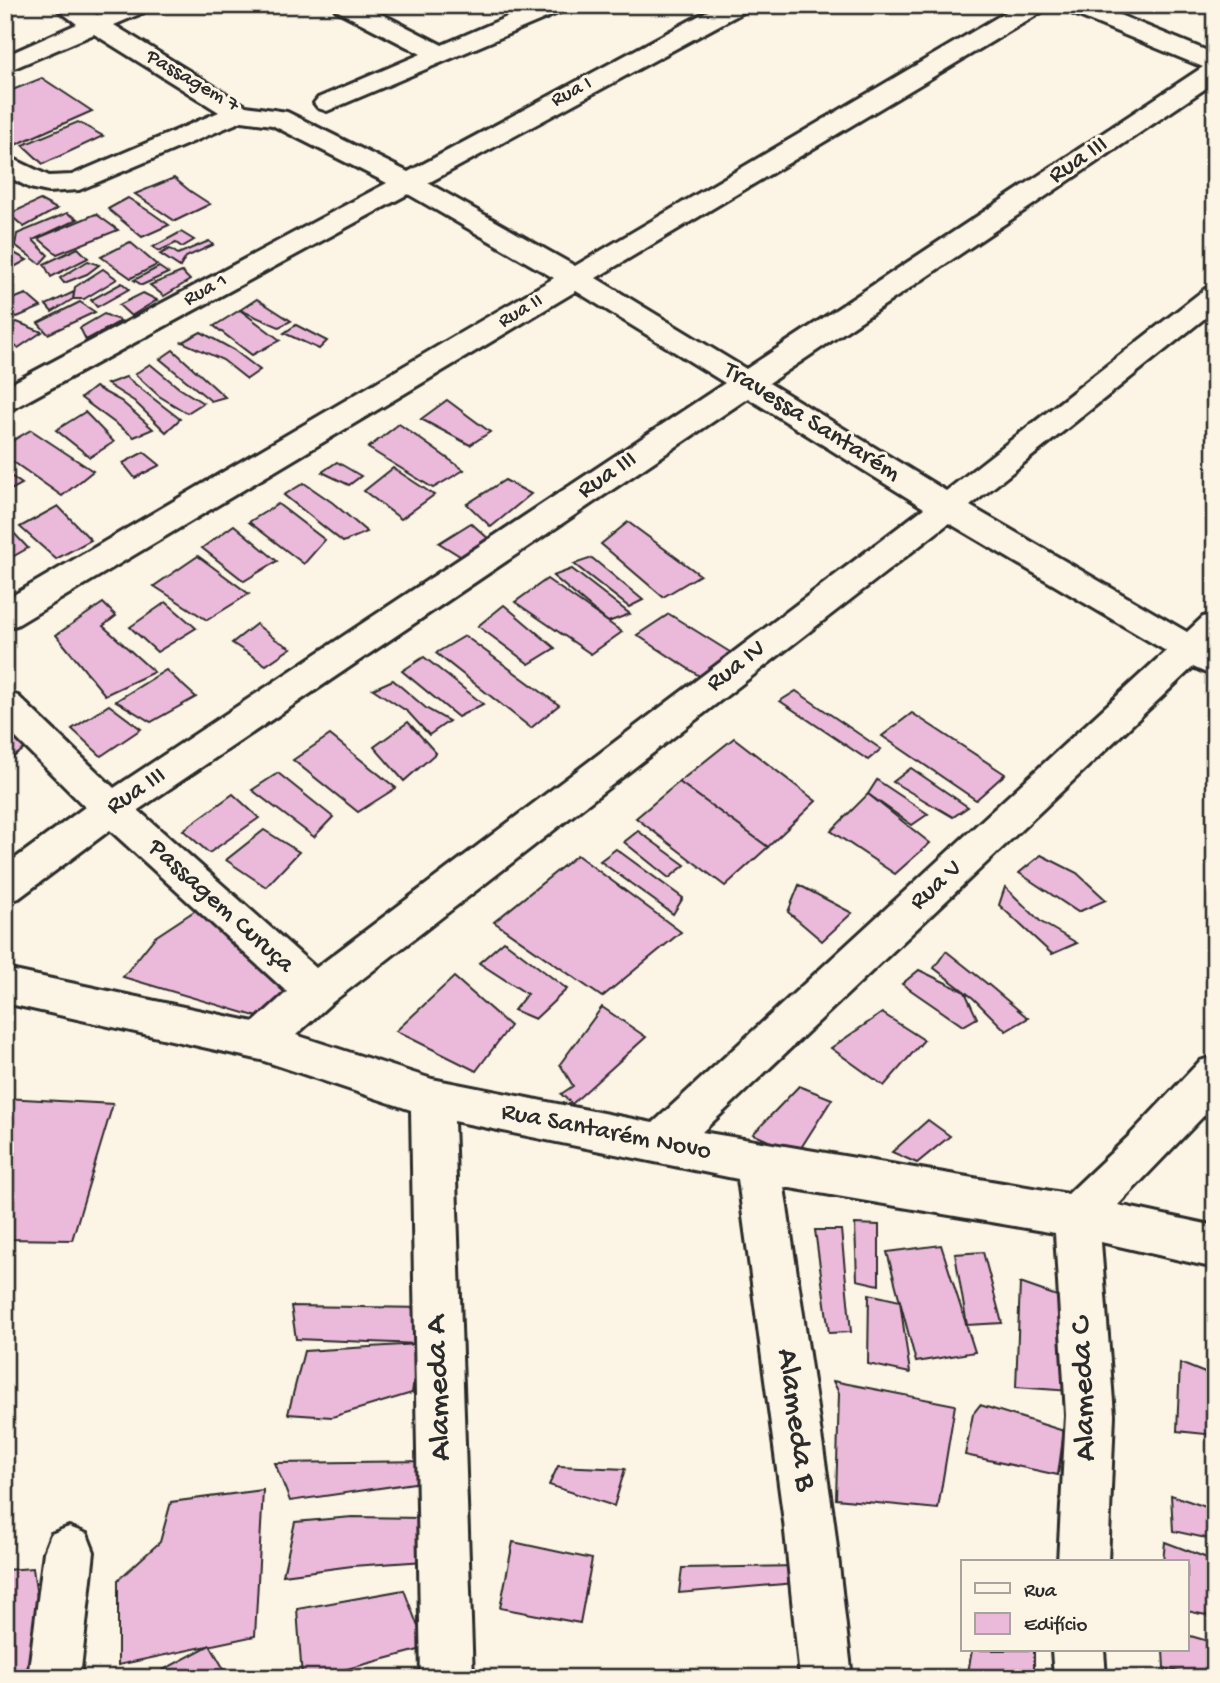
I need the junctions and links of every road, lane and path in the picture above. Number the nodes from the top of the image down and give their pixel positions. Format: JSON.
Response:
{"nodes":[{"id":1,"x":64,"y":5,"type":"edge"},
{"id":2,"x":140,"y":5,"type":"edge"},
{"id":3,"x":345,"y":5,"type":"edge"},
{"id":4,"x":556,"y":5,"type":"edge"},
{"id":5,"x":738,"y":5,"type":"edge"},
{"id":6,"x":1036,"y":5,"type":"edge"},
{"id":7,"x":1073,"y":5,"type":"edge"},
{"id":8,"x":94,"y":24,"type":"junction"},
{"id":9,"x":439,"y":53,"type":"junction"},
{"id":10,"x":1215,"y":63,"type":"edge"},
{"id":11,"x":5,"y":65,"type":"edge"},
{"id":12,"x":1215,"y":70,"type":"edge"},
{"id":13,"x":327,"y":103,"type":"dead end"},
{"id":14,"x":239,"y":113,"type":"junction"},
{"id":15,"x":5,"y":163,"type":"edge"},
{"id":16,"x":407,"y":183,"type":"junction"},
{"id":17,"x":577,"y":279,"type":"junction"},
{"id":18,"x":1215,"y":295,"type":"edge"},
{"id":19,"x":747,"y":383,"type":"junction"},
{"id":20,"x":5,"y":400,"type":"edge"},
{"id":21,"x":947,"y":507,"type":"junction"},
{"id":22,"x":5,"y":616,"type":"edge"},
{"id":23,"x":1207,"y":646,"type":"edge"},
{"id":24,"x":5,"y":705,"type":"edge"},
{"id":25,"x":111,"y":809,"type":"junction"},
{"id":26,"x":5,"y":887,"type":"edge"},
{"id":27,"x":5,"y":986,"type":"edge"},
{"id":28,"x":315,"y":992,"type":"junction"},
{"id":29,"x":261,"y":1042,"type":"junction"},
{"id":30,"x":1215,"y":1074,"type":"edge"},
{"id":31,"x":432,"y":1098,"type":"junction"},
{"id":32,"x":659,"y":1145,"type":"junction"},
{"id":33,"x":758,"y":1163,"type":"junction"},
{"id":34,"x":1076,"y":1216,"type":"junction"},
{"id":35,"x":1215,"y":1247,"type":"edge"},
{"id":36,"x":69,"y":1552,"type":"dead end"},
{"id":37,"x":1083,"y":1560,"type":"edge"},
{"id":38,"x":1078,"y":1652,"type":"edge"},
{"id":39,"x":54,"y":1678,"type":"edge"},
{"id":40,"x":447,"y":1678,"type":"edge"},
{"id":41,"x":826,"y":1678,"type":"edge"},
{"id":42,"x":1080,"y":1678,"type":"edge"}],
"edges":[{"from":1,"to":8,"type":"street","name":"Passagem 7"},
{"from":2,"to":8,"type":"street"},
{"from":3,"to":9,"type":"street"},
{"from":4,"to":9,"type":"street"},
{"from":5,"to":16,"type":"street","name":"Rua I"},
{"from":6,"to":17,"type":"street","name":"Rua II"},
{"from":7,"to":10,"type":"street"},
{"from":8,"to":11,"type":"street"},
{"from":8,"to":14,"type":"street","name":"Passagem 7"},
{"from":9,"to":13,"type":"street"},
{"from":12,"to":19,"type":"street","name":"Rua III"},
{"from":14,"to":15,"type":"street"},
{"from":14,"to":16,"type":"street","name":"Passagem 7"},
{"from":16,"to":17,"type":"street","name":"Travessa Santarém"},
{"from":16,"to":20,"type":"street","name":"Rua 1"},
{"from":17,"to":19,"type":"street","name":"Travessa Santarém"},
{"from":17,"to":22,"type":"street","name":"Rua II"},
{"from":18,"to":21,"type":"street","name":"Rua IV"},
{"from":19,"to":21,"type":"street","name":"Travessa Santarém"},
{"from":19,"to":25,"type":"street","name":"Rua III"},
{"from":21,"to":23,"type":"street","name":"Travessa Santarém"},
{"from":21,"to":28,"type":"street","name":"Rua IV"},
{"from":23,"to":32,"type":"street","name":"Rua V"},
{"from":24,"to":25,"type":"street","name":"Passagem Curuça"},
{"from":25,"to":26,"type":"street","name":"Rua III"},
{"from":25,"to":28,"type":"street","name":"Passagem Curuça"},
{"from":27,"to":29,"type":"street","name":"Rua Santarém Novo"},
{"from":28,"to":29,"type":"street","name":"Rua IV"},
{"from":29,"to":31,"type":"street","name":"Rua Santarém Novo"},
{"from":30,"to":34,"type":"street"},
{"from":31,"to":32,"type":"street","name":"Rua Santarém Novo"},
{"from":31,"to":40,"type":"street","name":"Alameda A"},
{"from":32,"to":33,"type":"street","name":"Rua Santarém Novo"},
{"from":33,"to":34,"type":"street","name":"Rua Santarém Novo"},
{"from":33,"to":41,"type":"street","name":"Alameda B"},
{"from":34,"to":35,"type":"street","name":"Rua Santarém Novo"},
{"from":34,"to":37,"type":"street","name":"Alameda C"},
{"from":36,"to":39,"type":"street"},
{"from":38,"to":42,"type":"street"}]}
